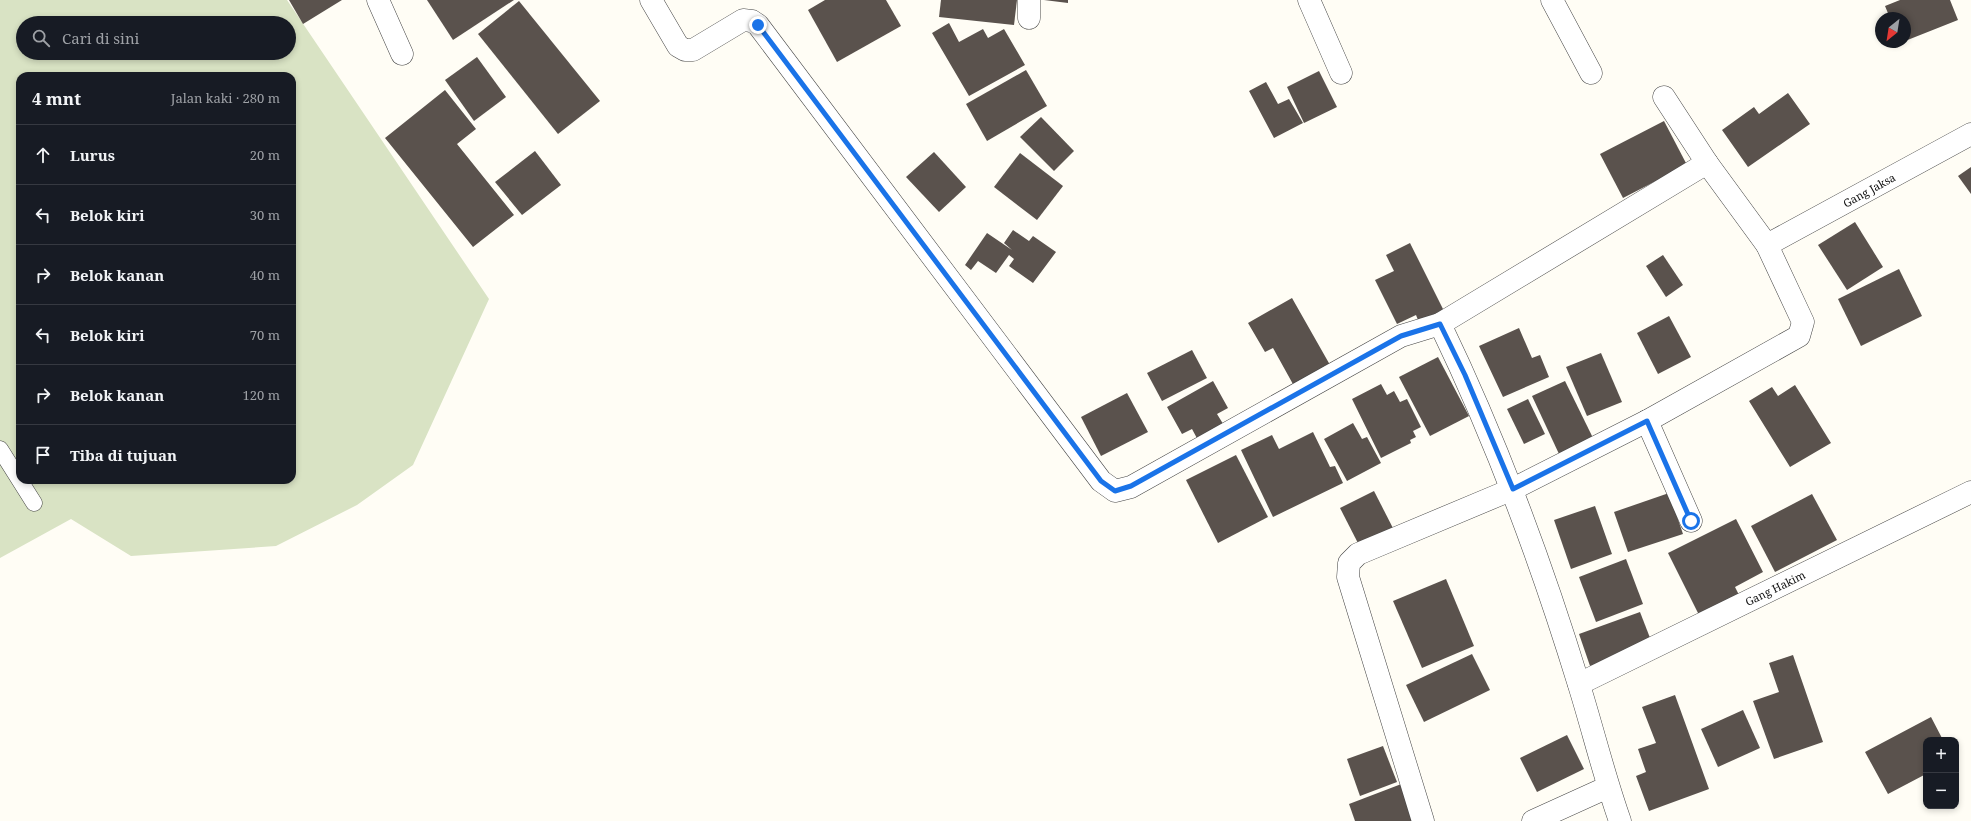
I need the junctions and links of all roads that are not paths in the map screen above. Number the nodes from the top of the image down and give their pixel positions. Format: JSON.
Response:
{"nodes":[{"id":1,"x":378,"y":0,"type":"edge"},
{"id":2,"x":651,"y":0,"type":"edge"},
{"id":3,"x":1309,"y":0,"type":"edge"},
{"id":4,"x":1552,"y":0,"type":"edge"},
{"id":5,"x":402,"y":54,"type":"dead end"},
{"id":6,"x":1340,"y":73,"type":"dead end"},
{"id":7,"x":1591,"y":73,"type":"dead end"},
{"id":8,"x":1664,"y":97,"type":"dead end"},
{"id":9,"x":1971,"y":134,"type":"edge"},
{"id":10,"x":1707,"y":163,"type":"junction"},
{"id":11,"x":1767,"y":245,"type":"junction"},
{"id":12,"x":1440,"y":324,"type":"junction"},
{"id":13,"x":1647,"y":421,"type":"junction"},
{"id":14,"x":0,"y":449,"type":"edge"},
{"id":15,"x":16,"y":474,"type":"edge"},
{"id":16,"x":22,"y":484,"type":"edge"},
{"id":17,"x":1513,"y":489,"type":"junction"},
{"id":18,"x":1971,"y":492,"type":"edge"},
{"id":19,"x":34,"y":503,"type":"dead end"},
{"id":20,"x":1691,"y":521,"type":"dead end"},
{"id":21,"x":1579,"y":684,"type":"junction"},
{"id":22,"x":1608,"y":786,"type":"junction"},
{"id":23,"x":1423,"y":821,"type":"edge"},
{"id":24,"x":1533,"y":821,"type":"edge"},
{"id":25,"x":1620,"y":821,"type":"edge"}],
"edges":[{"from":1,"to":5,"type":"street"},
{"from":2,"to":12,"type":"street"},
{"from":3,"to":6,"type":"street"},
{"from":4,"to":7,"type":"street"},
{"from":8,"to":10,"type":"street"},
{"from":9,"to":11,"type":"street","name":"Gang Jaksa"},
{"from":10,"to":11,"type":"street"},
{"from":10,"to":12,"type":"street"},
{"from":11,"to":13,"type":"street"},
{"from":12,"to":17,"type":"street"},
{"from":13,"to":17,"type":"street"},
{"from":13,"to":20,"type":"street"},
{"from":14,"to":15,"type":"lane"},
{"from":16,"to":19,"type":"lane"},
{"from":17,"to":21,"type":"street"},
{"from":17,"to":23,"type":"street"},
{"from":18,"to":21,"type":"street","name":"Gang Hakim"},
{"from":21,"to":22,"type":"street"},
{"from":22,"to":24,"type":"street"},
{"from":22,"to":25,"type":"street"}]}
